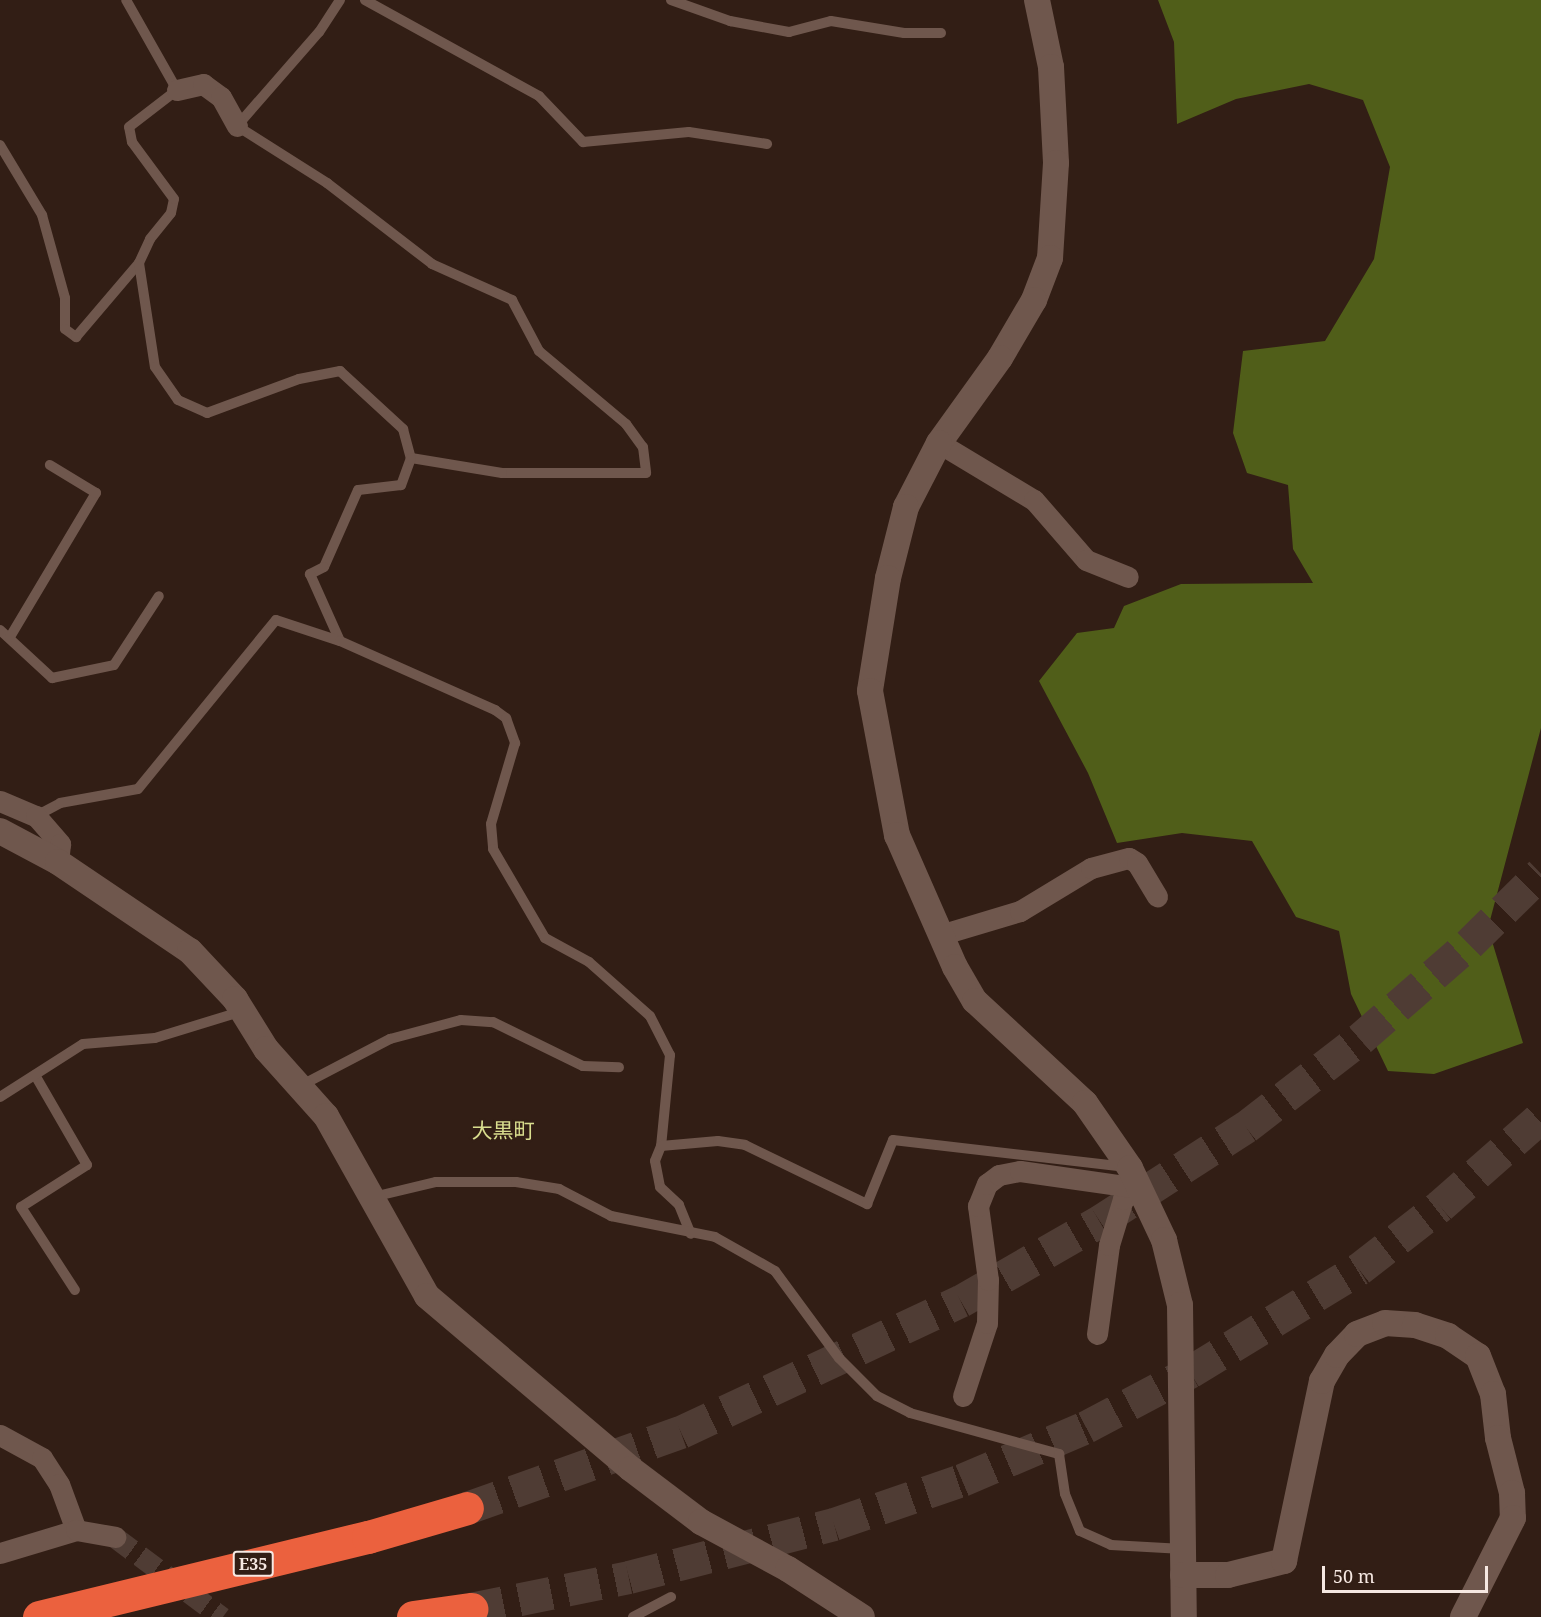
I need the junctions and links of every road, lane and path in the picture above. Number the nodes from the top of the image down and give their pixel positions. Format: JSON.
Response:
{"nodes":[{"id":1,"x":126,"y":0,"type":"edge"},
{"id":2,"x":340,"y":0,"type":"edge"},
{"id":3,"x":364,"y":0,"type":"edge"},
{"id":4,"x":671,"y":0,"type":"edge"},
{"id":5,"x":1037,"y":0,"type":"edge"},
{"id":6,"x":941,"y":33,"type":"dead end"},
{"id":7,"x":177,"y":90,"type":"junction"},
{"id":8,"x":237,"y":126,"type":"junction"},
{"id":9,"x":767,"y":144,"type":"dead end"},
{"id":10,"x":0,"y":145,"type":"edge"},
{"id":11,"x":139,"y":263,"type":"junction"},
{"id":12,"x":939,"y":443,"type":"junction"},
{"id":13,"x":411,"y":458,"type":"junction"},
{"id":14,"x":50,"y":465,"type":"dead end"},
{"id":15,"x":1128,"y":577,"type":"dead end"},
{"id":16,"x":159,"y":596,"type":"dead end"},
{"id":17,"x":0,"y":630,"type":"edge"},
{"id":18,"x":10,"y":637,"type":"junction"},
{"id":19,"x":340,"y":642,"type":"junction"},
{"id":20,"x":0,"y":801,"type":"edge"},
{"id":21,"x":36,"y":816,"type":"junction"},
{"id":22,"x":0,"y":831,"type":"edge"},
{"id":23,"x":57,"y":862,"type":"junction"},
{"id":24,"x":1157,"y":896,"type":"dead end"},
{"id":25,"x":940,"y":934,"type":"junction"},
{"id":26,"x":243,"y":1011,"type":"junction"},
{"id":27,"x":619,"y":1067,"type":"dead end"},
{"id":28,"x":35,"y":1075,"type":"junction"},
{"id":29,"x":300,"y":1086,"type":"junction"},
{"id":30,"x":0,"y":1097,"type":"edge"},
{"id":31,"x":661,"y":1146,"type":"junction"},
{"id":32,"x":1135,"y":1178,"type":"junction"},
{"id":33,"x":373,"y":1197,"type":"junction"},
{"id":34,"x":691,"y":1234,"type":"junction"},
{"id":35,"x":75,"y":1290,"type":"dead end"},
{"id":36,"x":1097,"y":1334,"type":"dead end"},
{"id":37,"x":963,"y":1396,"type":"dead end"},
{"id":38,"x":0,"y":1435,"type":"edge"},
{"id":39,"x":467,"y":1508,"type":"tunnel mouth"},
{"id":40,"x":76,"y":1530,"type":"junction"},
{"id":41,"x":115,"y":1537,"type":"tunnel mouth"},
{"id":42,"x":1183,"y":1549,"type":"junction"},
{"id":43,"x":0,"y":1553,"type":"edge"},
{"id":44,"x":1183,"y":1575,"type":"junction"},
{"id":45,"x":671,"y":1598,"type":"dead end"},
{"id":46,"x":471,"y":1609,"type":"tunnel mouth"},
{"id":47,"x":39,"y":1617,"type":"edge"},
{"id":48,"x":413,"y":1617,"type":"edge"},
{"id":49,"x":633,"y":1617,"type":"edge"},
{"id":50,"x":862,"y":1617,"type":"edge"},
{"id":51,"x":1184,"y":1617,"type":"edge"},
{"id":52,"x":1463,"y":1617,"type":"edge"}],
"edges":[{"from":1,"to":7,"type":"lane"},
{"from":2,"to":8,"type":"lane"},
{"from":3,"to":9,"type":"lane"},
{"from":4,"to":6,"type":"lane"},
{"from":5,"to":12,"type":"street"},
{"from":7,"to":8,"type":"street"},
{"from":7,"to":11,"type":"lane"},
{"from":8,"to":13,"type":"lane"},
{"from":10,"to":11,"type":"lane"},
{"from":11,"to":13,"type":"lane"},
{"from":12,"to":15,"type":"street"},
{"from":12,"to":25,"type":"street"},
{"from":13,"to":19,"type":"lane"},
{"from":14,"to":18,"type":"lane"},
{"from":16,"to":18,"type":"lane"},
{"from":17,"to":18,"type":"lane"},
{"from":19,"to":21,"type":"lane"},
{"from":19,"to":31,"type":"lane"},
{"from":20,"to":21,"type":"street"},
{"from":21,"to":23,"type":"street"},
{"from":22,"to":23,"type":"street"},
{"from":23,"to":26,"type":"street"},
{"from":24,"to":25,"type":"street"},
{"from":25,"to":32,"type":"street"},
{"from":26,"to":28,"type":"lane"},
{"from":26,"to":29,"type":"street"},
{"from":27,"to":29,"type":"lane"},
{"from":28,"to":30,"type":"lane"},
{"from":28,"to":35,"type":"lane"},
{"from":29,"to":33,"type":"street"},
{"from":31,"to":32,"type":"lane"},
{"from":31,"to":34,"type":"lane"},
{"from":32,"to":36,"type":"street"},
{"from":32,"to":37,"type":"street"},
{"from":32,"to":42,"type":"street"},
{"from":33,"to":34,"type":"lane"},
{"from":33,"to":50,"type":"street"},
{"from":34,"to":42,"type":"lane"},
{"from":38,"to":40,"type":"street"},
{"from":39,"to":47,"type":"highway","number":"E35"},
{"from":40,"to":41,"type":"street"},
{"from":40,"to":43,"type":"street"},
{"from":42,"to":44,"type":"street"},
{"from":44,"to":51,"type":"street"},
{"from":44,"to":52,"type":"street"},
{"from":45,"to":49,"type":"lane"},
{"from":46,"to":48,"type":"highway"}]}
